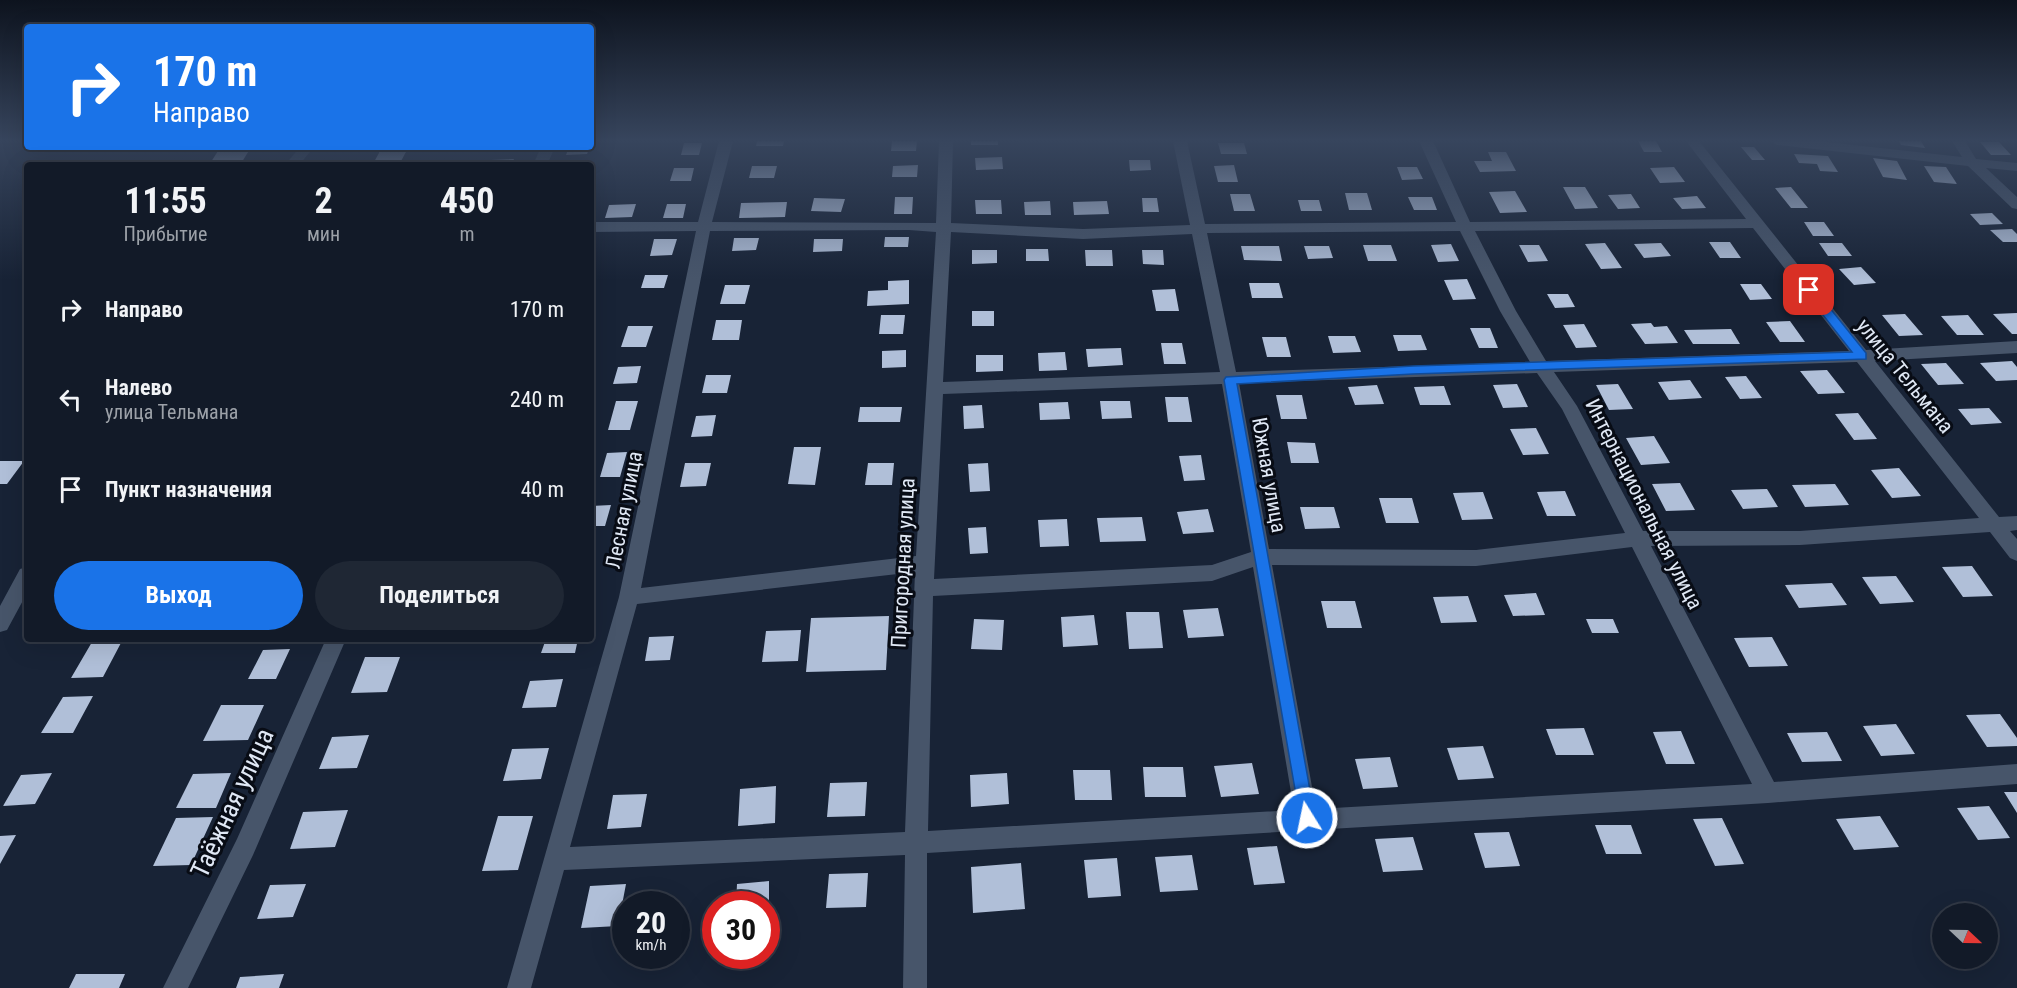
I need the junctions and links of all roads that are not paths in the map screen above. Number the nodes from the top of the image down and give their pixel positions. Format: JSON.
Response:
{"nodes":[{"id":1,"x":714,"y":187,"type":"edge"},
{"id":2,"x":945,"y":187,"type":"edge"},
{"id":3,"x":1189,"y":187,"type":"edge"},
{"id":4,"x":1447,"y":187,"type":"edge"},
{"id":5,"x":1729,"y":187,"type":"edge"},
{"id":6,"x":1998,"y":187,"type":"edge"},
{"id":7,"x":2017,"y":205,"type":"edge"},
{"id":8,"x":1757,"y":223,"type":"junction"},
{"id":9,"x":594,"y":227,"type":"edge"},
{"id":10,"x":704,"y":227,"type":"junction"},
{"id":11,"x":945,"y":227,"type":"junction"},
{"id":12,"x":1466,"y":228,"type":"junction"},
{"id":13,"x":1198,"y":229,"type":"junction"},
{"id":14,"x":2017,"y":347,"type":"edge"},
{"id":15,"x":1862,"y":356,"type":"junction"},
{"id":16,"x":1539,"y":368,"type":"junction"},
{"id":17,"x":1230,"y":380,"type":"junction"},
{"id":18,"x":934,"y":388,"type":"junction"},
{"id":19,"x":2017,"y":523,"type":"edge"},
{"id":20,"x":1996,"y":524,"type":"junction"},
{"id":21,"x":1637,"y":539,"type":"junction"},
{"id":22,"x":2017,"y":553,"type":"edge"},
{"id":23,"x":1260,"y":557,"type":"junction"},
{"id":24,"x":925,"y":563,"type":"junction"},
{"id":25,"x":24,"y":580,"type":"edge"},
{"id":26,"x":924,"y":588,"type":"junction"},
{"id":27,"x":629,"y":597,"type":"junction"},
{"id":28,"x":0,"y":624,"type":"edge"},
{"id":29,"x":335,"y":642,"type":"edge"},
{"id":30,"x":2017,"y":774,"type":"edge"},
{"id":31,"x":1768,"y":794,"type":"junction"},
{"id":32,"x":1307,"y":818,"type":"junction"},
{"id":33,"x":915,"y":843,"type":"junction"},
{"id":34,"x":555,"y":859,"type":"junction"},
{"id":35,"x":175,"y":988,"type":"edge"},
{"id":36,"x":519,"y":988,"type":"edge"},
{"id":37,"x":915,"y":988,"type":"edge"}],
"edges":[{"from":1,"to":10,"type":"street","name":"Лесная улица"},
{"from":2,"to":11,"type":"street","name":"Пригородная улица"},
{"from":3,"to":13,"type":"street","name":"Южная улица"},
{"from":4,"to":12,"type":"street","name":"Интернациональная улица"},
{"from":5,"to":8,"type":"street","name":"улица Тельмана"},
{"from":6,"to":7,"type":"street"},
{"from":8,"to":12,"type":"street"},
{"from":8,"to":15,"type":"street","name":"улица Тельмана"},
{"from":9,"to":10,"type":"street"},
{"from":10,"to":11,"type":"street"},
{"from":10,"to":27,"type":"street","name":"Лесная улица"},
{"from":11,"to":13,"type":"street"},
{"from":11,"to":18,"type":"street","name":"Пригородная улица"},
{"from":12,"to":13,"type":"street"},
{"from":12,"to":16,"type":"street","name":"Интернациональная улица"},
{"from":13,"to":17,"type":"street","name":"Южная улица"},
{"from":14,"to":15,"type":"street"},
{"from":15,"to":16,"type":"street"},
{"from":15,"to":20,"type":"street","name":"улица Тельмана"},
{"from":16,"to":17,"type":"street"},
{"from":16,"to":21,"type":"street","name":"Интернациональная улица"},
{"from":17,"to":18,"type":"street"},
{"from":17,"to":23,"type":"street","name":"Южная улица"},
{"from":18,"to":24,"type":"street","name":"Пригородная улица"},
{"from":19,"to":20,"type":"street"},
{"from":20,"to":21,"type":"street"},
{"from":20,"to":22,"type":"street","name":"улица Тельмана"},
{"from":21,"to":23,"type":"street"},
{"from":21,"to":31,"type":"street","name":"Интернациональная улица"},
{"from":23,"to":26,"type":"street"},
{"from":23,"to":32,"type":"street","name":"Южная улица"},
{"from":24,"to":26,"type":"street","name":"Пригородная улица"},
{"from":24,"to":27,"type":"street"},
{"from":25,"to":28,"type":"street"},
{"from":26,"to":33,"type":"street","name":"Пригородная улица"},
{"from":27,"to":34,"type":"street","name":"Лесная улица"},
{"from":29,"to":35,"type":"street","name":"Таёжная улица"},
{"from":30,"to":31,"type":"street"},
{"from":31,"to":32,"type":"street"},
{"from":32,"to":33,"type":"street"},
{"from":33,"to":34,"type":"street"},
{"from":33,"to":37,"type":"street","name":"Пригородная улица"},
{"from":34,"to":36,"type":"street","name":"Лесная улица"}]}
